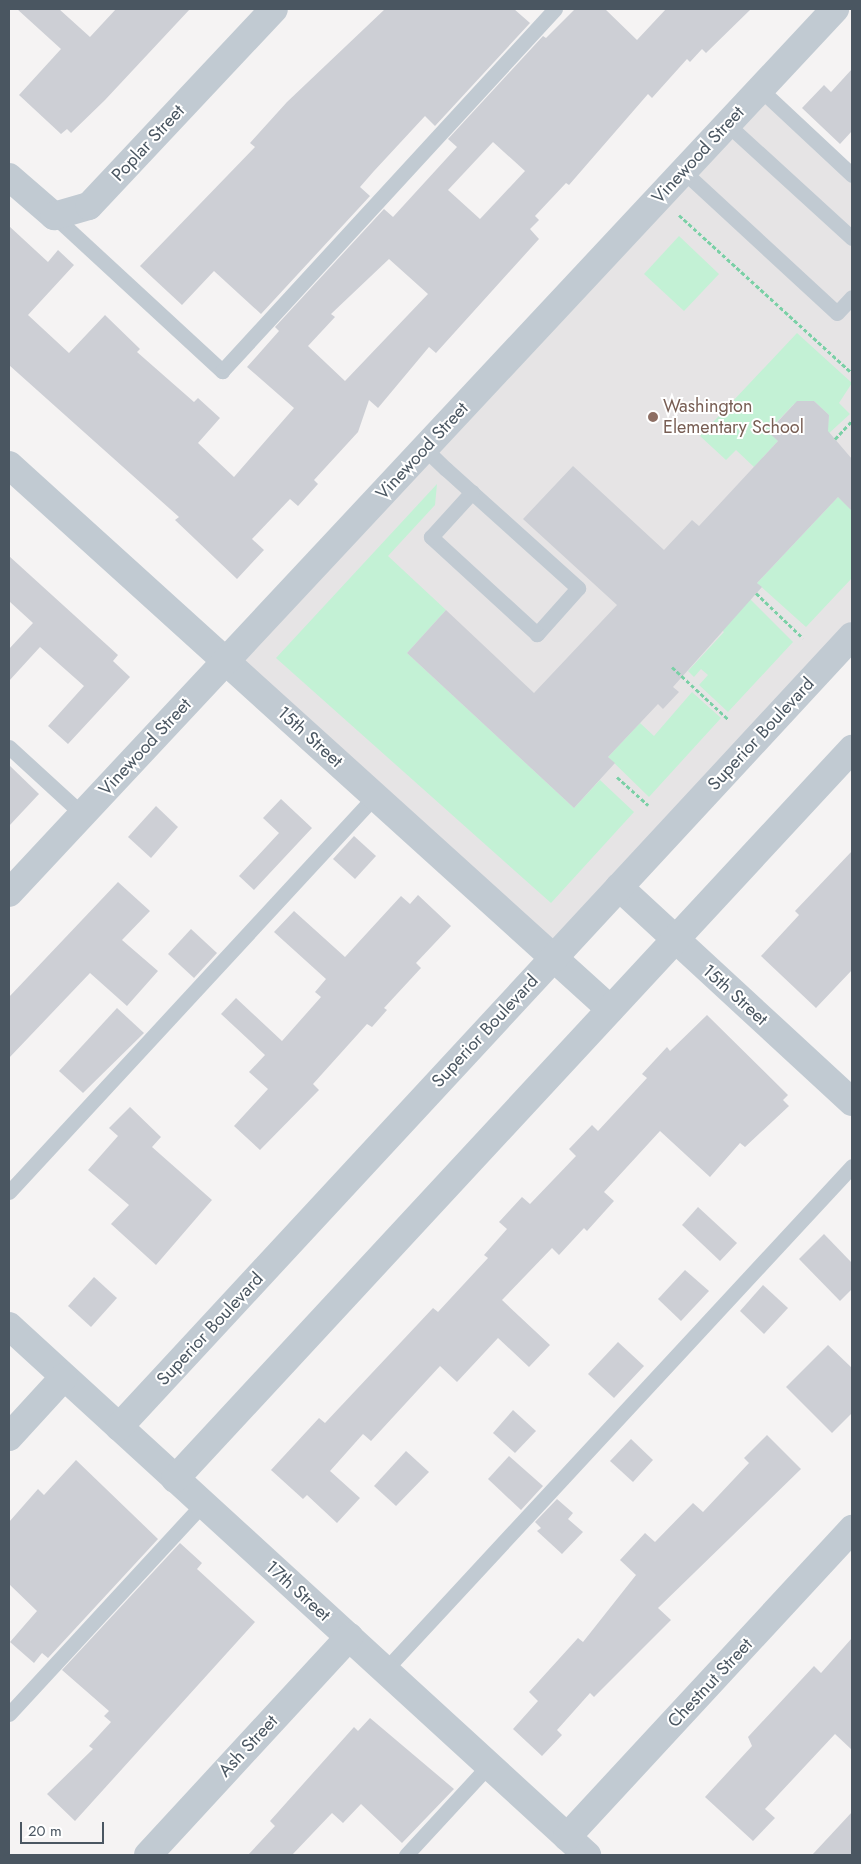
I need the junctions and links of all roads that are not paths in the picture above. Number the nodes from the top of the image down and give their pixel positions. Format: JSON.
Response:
{"nodes":[{"id":1,"x":274,"y":9,"type":"edge"},
{"id":2,"x":555,"y":9,"type":"edge"},
{"id":3,"x":835,"y":9,"type":"edge"},
{"id":4,"x":760,"y":89,"type":"junction"},
{"id":5,"x":727,"y":124,"type":"junction"},
{"id":6,"x":684,"y":171,"type":"junction"},
{"id":7,"x":852,"y":175,"type":"edge"},
{"id":8,"x":9,"y":177,"type":"edge"},
{"id":9,"x":54,"y":216,"type":"junction"},
{"id":10,"x":852,"y":238,"type":"edge"},
{"id":11,"x":852,"y":296,"type":"edge"},
{"id":12,"x":424,"y":448,"type":"junction"},
{"id":13,"x":9,"y":465,"type":"edge"},
{"id":14,"x":472,"y":492,"type":"junction"},
{"id":15,"x":852,"y":636,"type":"edge"},
{"id":16,"x":225,"y":661,"type":"junction"},
{"id":17,"x":9,"y":747,"type":"edge"},
{"id":18,"x":852,"y":749,"type":"edge"},
{"id":19,"x":375,"y":796,"type":"junction"},
{"id":20,"x":82,"y":814,"type":"junction"},
{"id":21,"x":619,"y":887,"type":"junction"},
{"id":22,"x":9,"y":893,"type":"edge"},
{"id":23,"x":675,"y":940,"type":"junction"},
{"id":24,"x":554,"y":957,"type":"junction"},
{"id":25,"x":610,"y":1009,"type":"junction"},
{"id":26,"x":852,"y":1102,"type":"edge"},
{"id":27,"x":852,"y":1166,"type":"edge"},
{"id":28,"x":9,"y":1192,"type":"edge"},
{"id":29,"x":9,"y":1326,"type":"edge"},
{"id":30,"x":64,"y":1377,"type":"junction"},
{"id":31,"x":119,"y":1427,"type":"junction"},
{"id":32,"x":9,"y":1437,"type":"edge"},
{"id":33,"x":176,"y":1479,"type":"junction"},
{"id":34,"x":203,"y":1504,"type":"junction"},
{"id":35,"x":852,"y":1529,"type":"edge"},
{"id":36,"x":349,"y":1637,"type":"junction"},
{"id":37,"x":385,"y":1670,"type":"junction"},
{"id":38,"x":9,"y":1714,"type":"edge"},
{"id":39,"x":489,"y":1765,"type":"junction"},
{"id":40,"x":567,"y":1837,"type":"junction"},
{"id":41,"x":148,"y":1855,"type":"edge"},
{"id":42,"x":406,"y":1855,"type":"edge"},
{"id":43,"x":587,"y":1855,"type":"edge"}],
"edges":[{"from":1,"to":9,"type":"street","name":"Poplar Street"},
{"from":2,"to":9,"type":"lane"},
{"from":3,"to":4,"type":"street","name":"Vinewood Street"},
{"from":4,"to":5,"type":"street","name":"Vinewood Street"},
{"from":4,"to":7,"type":"lane"},
{"from":5,"to":6,"type":"street","name":"Vinewood Street"},
{"from":5,"to":10,"type":"lane"},
{"from":6,"to":11,"type":"lane"},
{"from":6,"to":12,"type":"street","name":"Vinewood Street"},
{"from":8,"to":9,"type":"street"},
{"from":12,"to":14,"type":"lane"},
{"from":12,"to":16,"type":"street","name":"Vinewood Street"},
{"from":13,"to":16,"type":"street","name":"15th Street"},
{"from":14,"to":14,"type":"lane"},
{"from":15,"to":21,"type":"street","name":"Superior Boulevard"},
{"from":16,"to":19,"type":"street","name":"15th Street"},
{"from":16,"to":20,"type":"street","name":"Vinewood Street"},
{"from":17,"to":20,"type":"lane"},
{"from":18,"to":23,"type":"street"},
{"from":19,"to":24,"type":"street","name":"15th Street"},
{"from":19,"to":28,"type":"lane"},
{"from":20,"to":22,"type":"street","name":"Vinewood Street"},
{"from":21,"to":23,"type":"street","name":"15th Street"},
{"from":21,"to":24,"type":"street","name":"Superior Boulevard"},
{"from":23,"to":25,"type":"street"},
{"from":23,"to":26,"type":"street","name":"15th Street"},
{"from":24,"to":25,"type":"street","name":"15th Street"},
{"from":24,"to":31,"type":"street","name":"Superior Boulevard"},
{"from":25,"to":33,"type":"street"},
{"from":27,"to":37,"type":"lane"},
{"from":29,"to":30,"type":"street","name":"17th Street"},
{"from":30,"to":31,"type":"street","name":"17th Street"},
{"from":30,"to":32,"type":"street"},
{"from":31,"to":33,"type":"street","name":"17th Street"},
{"from":33,"to":34,"type":"street","name":"17th Street"},
{"from":34,"to":36,"type":"street","name":"17th Street"},
{"from":34,"to":38,"type":"lane"},
{"from":35,"to":40,"type":"street","name":"Chestnut Street"},
{"from":36,"to":37,"type":"street","name":"17th Street"},
{"from":36,"to":41,"type":"street","name":"Ash Street"},
{"from":37,"to":39,"type":"street","name":"17th Street"},
{"from":39,"to":40,"type":"street","name":"17th Street"},
{"from":39,"to":42,"type":"lane"},
{"from":40,"to":43,"type":"street","name":"17th Street"}]}
